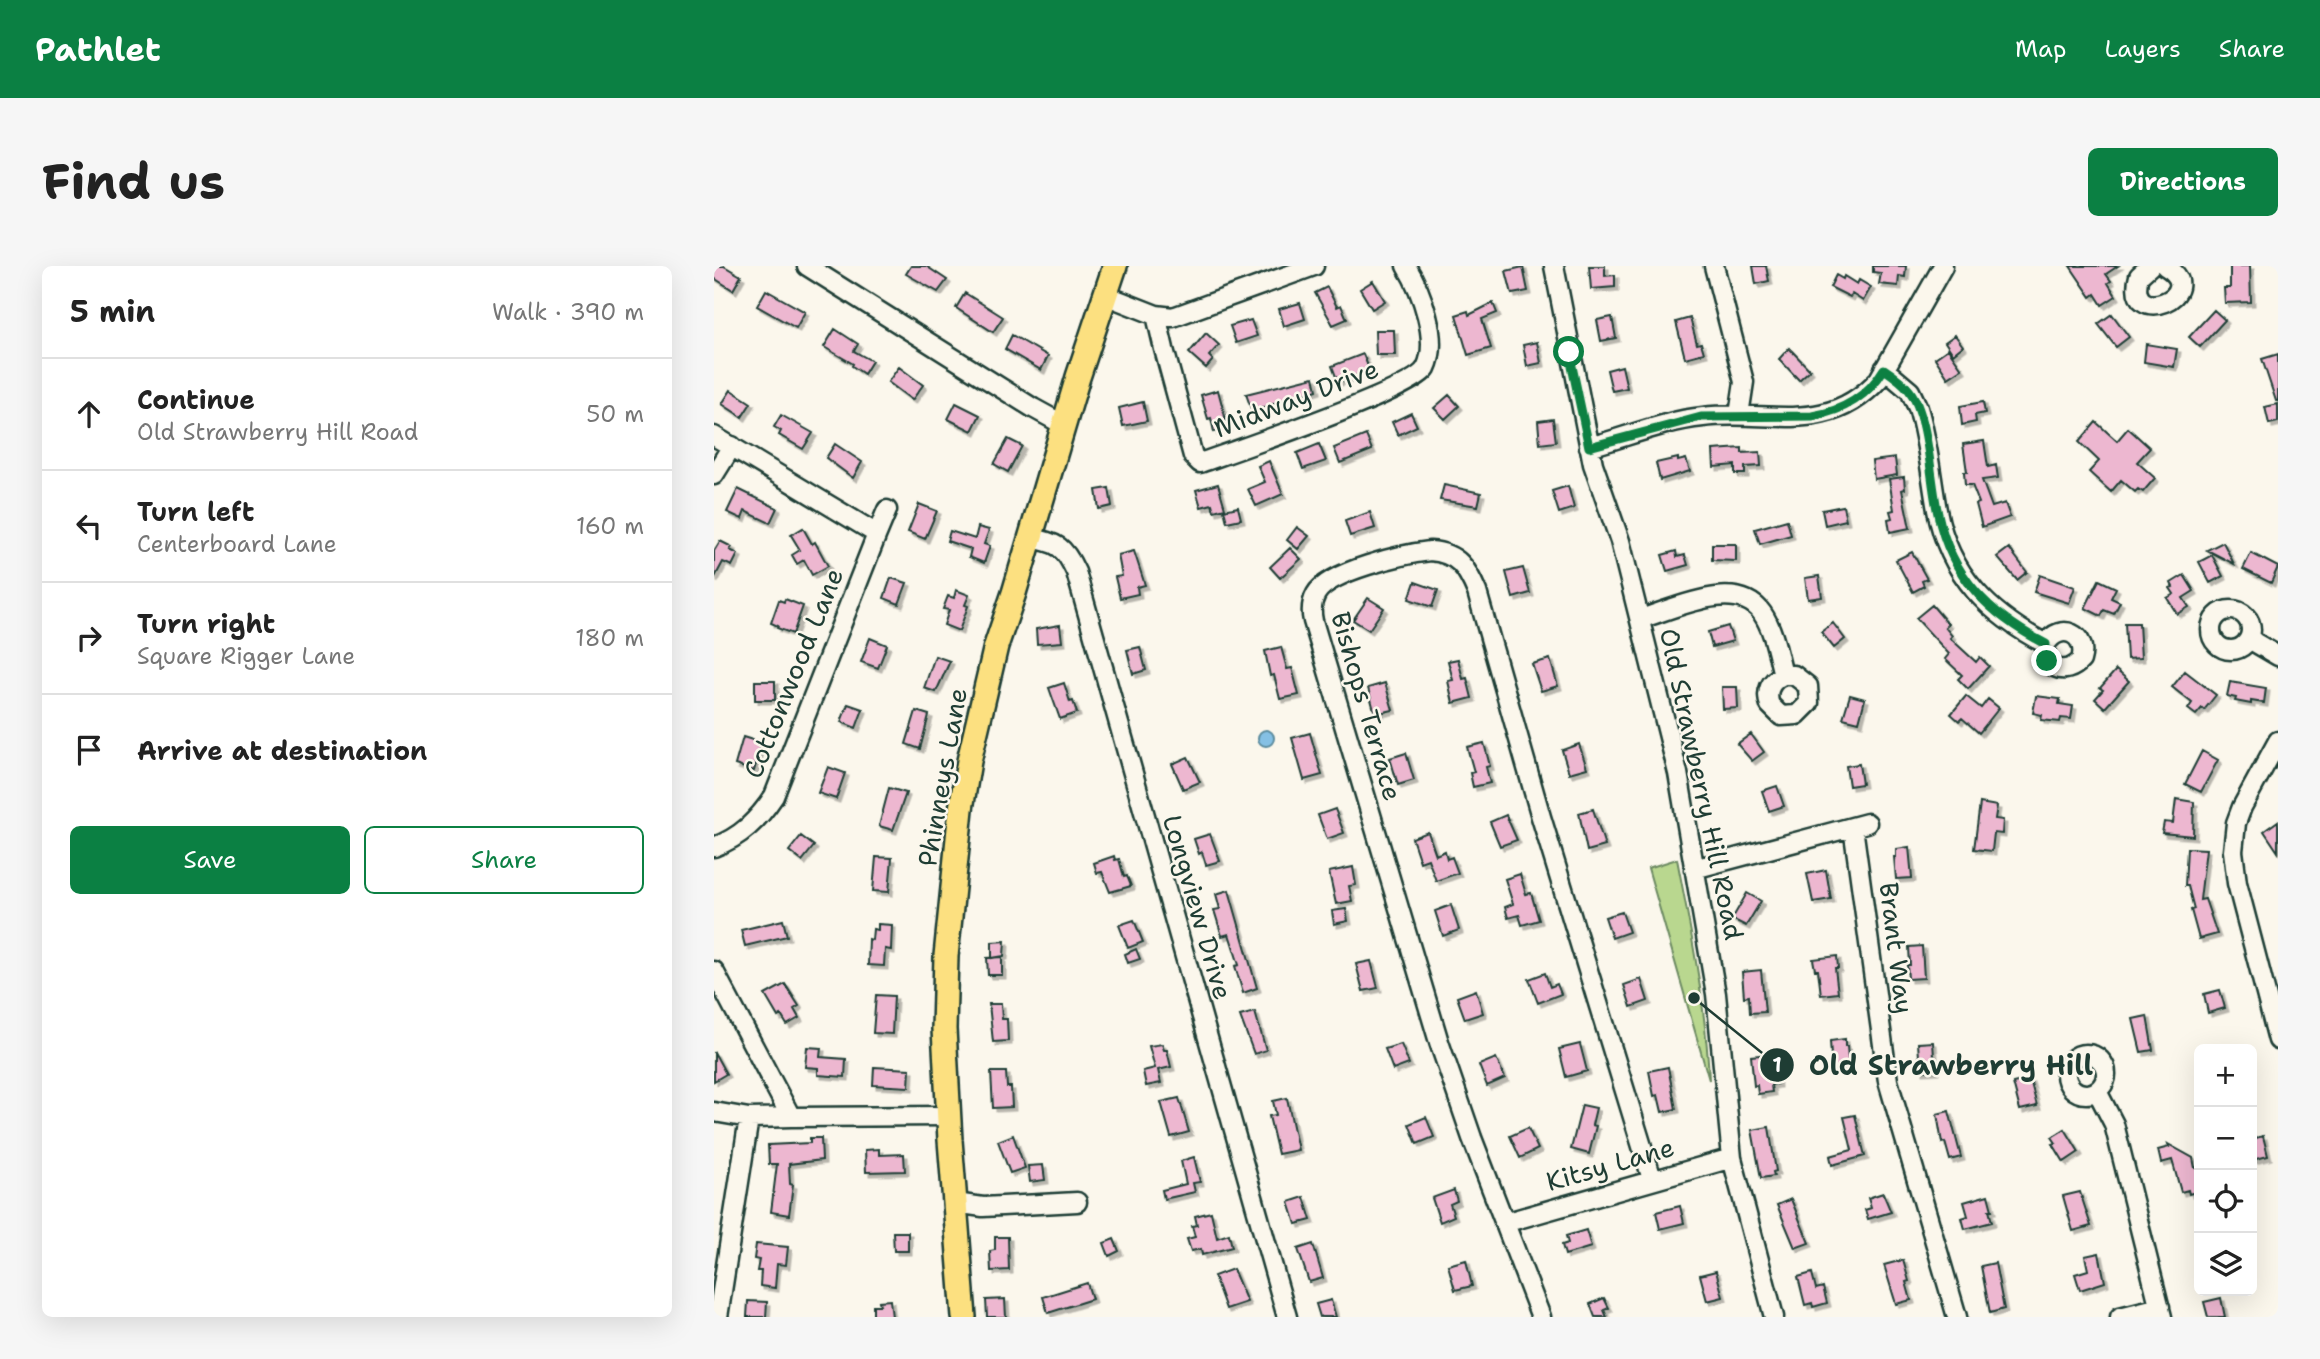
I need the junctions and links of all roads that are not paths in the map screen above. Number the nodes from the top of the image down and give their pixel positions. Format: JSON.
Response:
{"nodes":[{"id":1,"x":807,"y":266,"type":"edge"},
{"id":2,"x":1115,"y":266,"type":"edge"},
{"id":3,"x":1314,"y":266,"type":"edge"},
{"id":4,"x":1406,"y":266,"type":"edge"},
{"id":5,"x":1554,"y":266,"type":"edge"},
{"id":6,"x":1714,"y":266,"type":"edge"},
{"id":7,"x":1944,"y":266,"type":"edge"},
{"id":8,"x":2150,"y":266,"type":"edge"},
{"id":9,"x":2165,"y":266,"type":"edge"},
{"id":10,"x":1105,"y":295,"type":"junction"},
{"id":11,"x":1156,"y":315,"type":"junction"},
{"id":12,"x":1884,"y":369,"type":"junction"},
{"id":13,"x":1740,"y":415,"type":"junction"},
{"id":14,"x":1064,"y":425,"type":"junction"},
{"id":15,"x":714,"y":436,"type":"edge"},
{"id":16,"x":732,"y":446,"type":"junction"},
{"id":17,"x":1589,"y":447,"type":"junction"},
{"id":18,"x":714,"y":475,"type":"edge"},
{"id":19,"x":887,"y":510,"type":"dead end"},
{"id":20,"x":877,"y":534,"type":"junction"},
{"id":21,"x":1030,"y":538,"type":"junction"},
{"id":22,"x":1640,"y":619,"type":"junction"},
{"id":23,"x":2249,"y":639,"type":"dead end"},
{"id":24,"x":2046,"y":644,"type":"dead end"},
{"id":25,"x":2278,"y":656,"type":"edge"},
{"id":26,"x":1783,"y":676,"type":"dead end"},
{"id":27,"x":2278,"y":741,"type":"edge"},
{"id":28,"x":2271,"y":769,"type":"edge"},
{"id":29,"x":714,"y":847,"type":"edge"},
{"id":30,"x":1693,"y":869,"type":"junction"},
{"id":31,"x":714,"y":971,"type":"edge"},
{"id":32,"x":2278,"y":1040,"type":"edge"},
{"id":33,"x":2097,"y":1091,"type":"dead end"},
{"id":34,"x":714,"y":1112,"type":"edge"},
{"id":35,"x":948,"y":1116,"type":"junction"},
{"id":36,"x":791,"y":1117,"type":"junction"},
{"id":37,"x":749,"y":1118,"type":"junction"},
{"id":38,"x":1732,"y":1158,"type":"junction"},
{"id":39,"x":1652,"y":1179,"type":"junction"},
{"id":40,"x":1077,"y":1202,"type":"dead end"},
{"id":41,"x":955,"y":1203,"type":"junction"},
{"id":42,"x":1504,"y":1223,"type":"junction"},
{"id":43,"x":2161,"y":1312,"type":"edge"},
{"id":44,"x":718,"y":1317,"type":"edge"},
{"id":45,"x":964,"y":1317,"type":"edge"},
{"id":46,"x":1287,"y":1317,"type":"edge"},
{"id":47,"x":1541,"y":1317,"type":"edge"},
{"id":48,"x":1774,"y":1317,"type":"edge"},
{"id":49,"x":1957,"y":1317,"type":"edge"},
{"id":50,"x":2120,"y":1317,"type":"edge"}],
"edges":[{"from":1,"to":14,"type":"street"},
{"from":2,"to":10,"type":"main road","name":"Phinneys Lane"},
{"from":3,"to":11,"type":"street"},
{"from":4,"to":11,"type":"street","name":"Midway Drive"},
{"from":5,"to":17,"type":"street","name":"Old Strawberry Hill Road"},
{"from":6,"to":13,"type":"street"},
{"from":7,"to":12,"type":"street"},
{"from":8,"to":9,"type":"street"},
{"from":10,"to":11,"type":"street"},
{"from":10,"to":14,"type":"main road","name":"Phinneys Lane"},
{"from":12,"to":13,"type":"street"},
{"from":12,"to":24,"type":"street"},
{"from":13,"to":17,"type":"street"},
{"from":14,"to":21,"type":"main road","name":"Phinneys Lane"},
{"from":15,"to":16,"type":"street"},
{"from":16,"to":18,"type":"street"},
{"from":16,"to":20,"type":"street"},
{"from":17,"to":22,"type":"street","name":"Old Strawberry Hill Road"},
{"from":19,"to":20,"type":"street","name":"Cottonwood Lane"},
{"from":20,"to":29,"type":"street","name":"Cottonwood Lane"},
{"from":21,"to":35,"type":"main road","name":"Phinneys Lane"},
{"from":21,"to":46,"type":"street","name":"Longview Drive"},
{"from":22,"to":26,"type":"street"},
{"from":22,"to":30,"type":"street","name":"Old Strawberry Hill Road"},
{"from":23,"to":25,"type":"street"},
{"from":27,"to":28,"type":"street"},
{"from":28,"to":32,"type":"street"},
{"from":30,"to":38,"type":"street","name":"Old Strawberry Hill Road"},
{"from":30,"to":49,"type":"street","name":"Brant Way"},
{"from":31,"to":36,"type":"street"},
{"from":33,"to":43,"type":"street"},
{"from":34,"to":37,"type":"street"},
{"from":35,"to":36,"type":"street"},
{"from":35,"to":41,"type":"main road","name":"Phinneys Lane"},
{"from":36,"to":37,"type":"street"},
{"from":37,"to":44,"type":"street"},
{"from":38,"to":39,"type":"street","name":"Kitsy Lane"},
{"from":38,"to":48,"type":"street","name":"Old Strawberry Hill Road"},
{"from":39,"to":42,"type":"street","name":"Kitsy Lane"},
{"from":39,"to":42,"type":"street","name":"Bishops Terrace"},
{"from":40,"to":41,"type":"street"},
{"from":41,"to":45,"type":"main road","name":"Phinneys Lane"},
{"from":42,"to":47,"type":"street","name":"Bishops Terrace"},
{"from":43,"to":50,"type":"street"}]}
